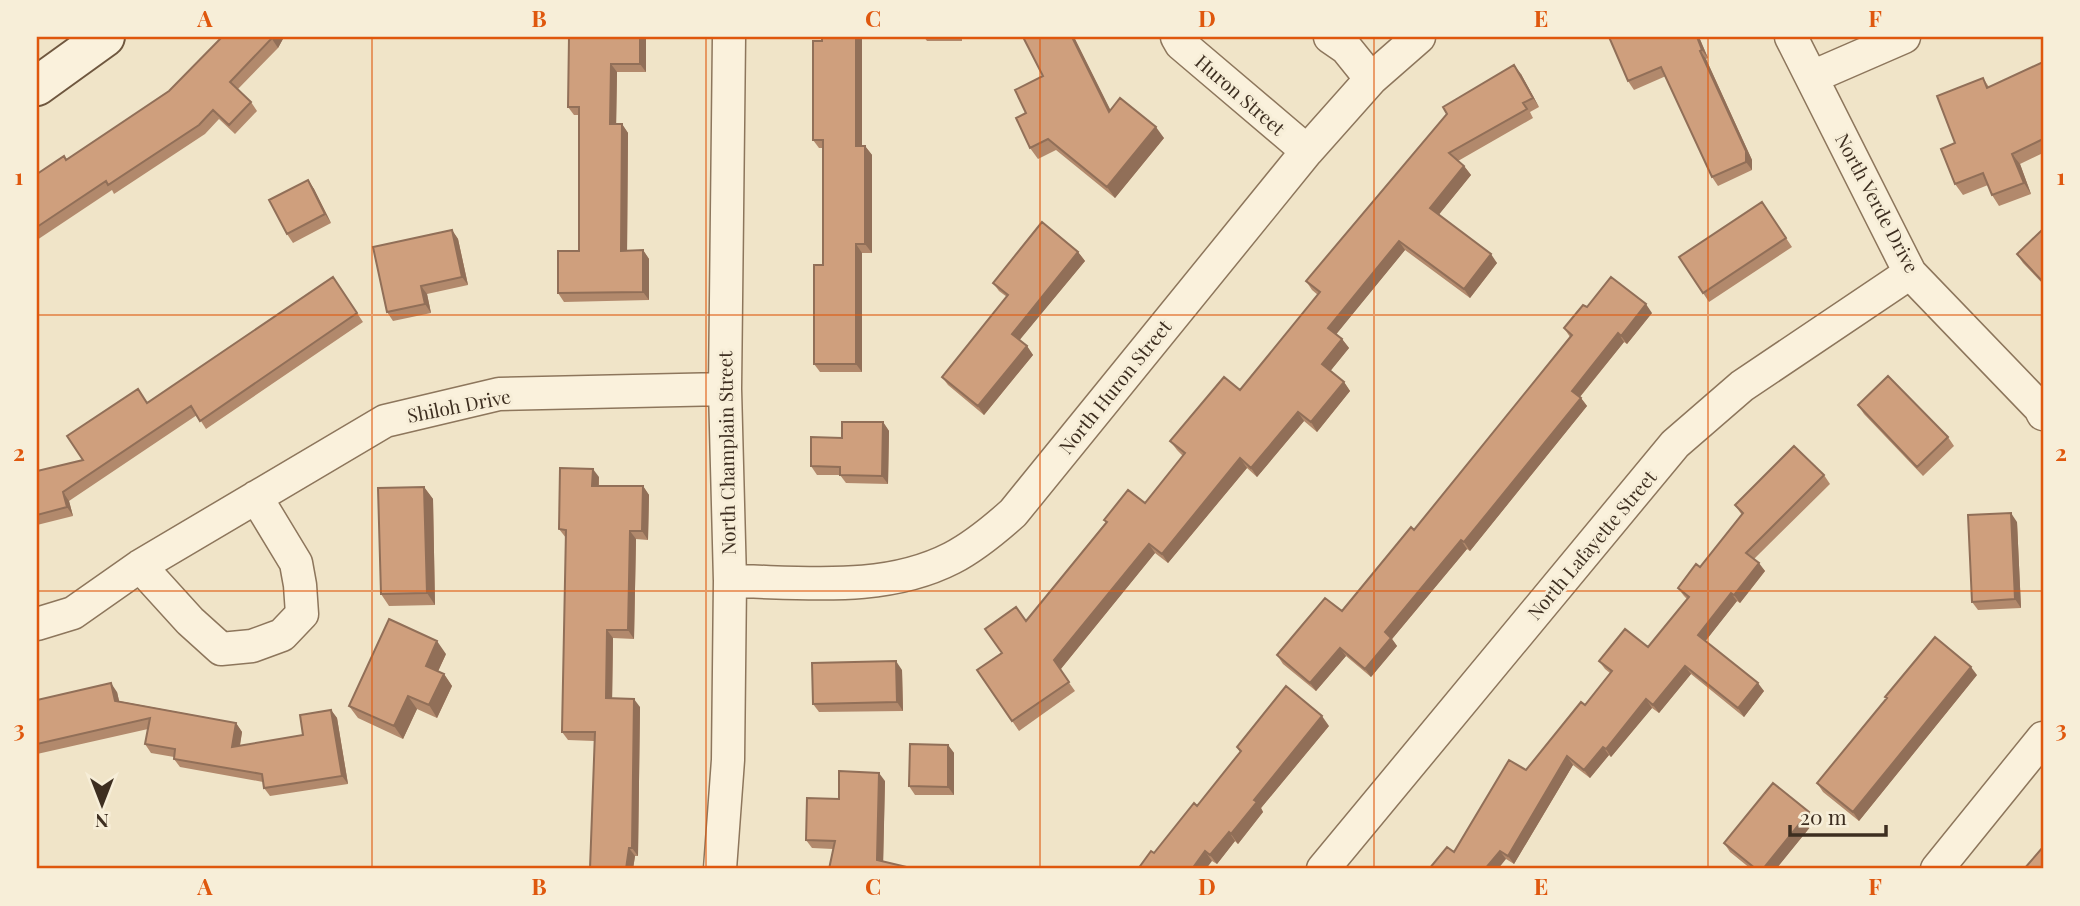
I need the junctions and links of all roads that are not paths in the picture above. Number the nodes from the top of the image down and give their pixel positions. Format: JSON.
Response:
{"nodes":[{"id":1,"x":105,"y":37,"type":"edge"},
{"id":2,"x":729,"y":37,"type":"edge"},
{"id":3,"x":1177,"y":37,"type":"edge"},
{"id":4,"x":1330,"y":37,"type":"edge"},
{"id":5,"x":1419,"y":37,"type":"edge"},
{"id":6,"x":1791,"y":37,"type":"edge"},
{"id":7,"x":1904,"y":37,"type":"edge"},
{"id":8,"x":1812,"y":77,"type":"junction"},
{"id":9,"x":1371,"y":79,"type":"junction"},
{"id":10,"x":37,"y":86,"type":"edge"},
{"id":11,"x":1307,"y":151,"type":"junction"},
{"id":12,"x":1910,"y":273,"type":"junction"},
{"id":13,"x":724,"y":388,"type":"junction"},
{"id":14,"x":2043,"y":414,"type":"edge"},
{"id":15,"x":256,"y":497,"type":"junction"},
{"id":16,"x":140,"y":566,"type":"junction"},
{"id":17,"x":730,"y":581,"type":"junction"},
{"id":18,"x":37,"y":624,"type":"edge"},
{"id":19,"x":2043,"y":738,"type":"edge"},
{"id":20,"x":720,"y":869,"type":"edge"},
{"id":21,"x":1323,"y":869,"type":"edge"},
{"id":22,"x":1937,"y":869,"type":"edge"}],
"edges":[{"from":1,"to":10,"type":"street"},
{"from":2,"to":13,"type":"street","name":"North Champlain Street"},
{"from":3,"to":11,"type":"street","name":"Huron Street"},
{"from":4,"to":9,"type":"street"},
{"from":5,"to":9,"type":"street","name":"North Huron Street"},
{"from":6,"to":8,"type":"street","name":"North Verde Drive"},
{"from":7,"to":8,"type":"street"},
{"from":8,"to":12,"type":"street","name":"North Verde Drive"},
{"from":9,"to":11,"type":"street","name":"North Huron Street"},
{"from":11,"to":17,"type":"street","name":"North Huron Street"},
{"from":12,"to":14,"type":"street","name":"North Verde Drive"},
{"from":12,"to":21,"type":"street","name":"North Lafayette Street"},
{"from":13,"to":15,"type":"street","name":"Shiloh Drive"},
{"from":13,"to":17,"type":"street","name":"North Champlain Street"},
{"from":15,"to":16,"type":"street","name":"Shiloh Drive"},
{"from":15,"to":16,"type":"street"},
{"from":16,"to":18,"type":"street","name":"Shiloh Drive"},
{"from":17,"to":20,"type":"street","name":"North Champlain Street"},
{"from":19,"to":22,"type":"street"}]}
